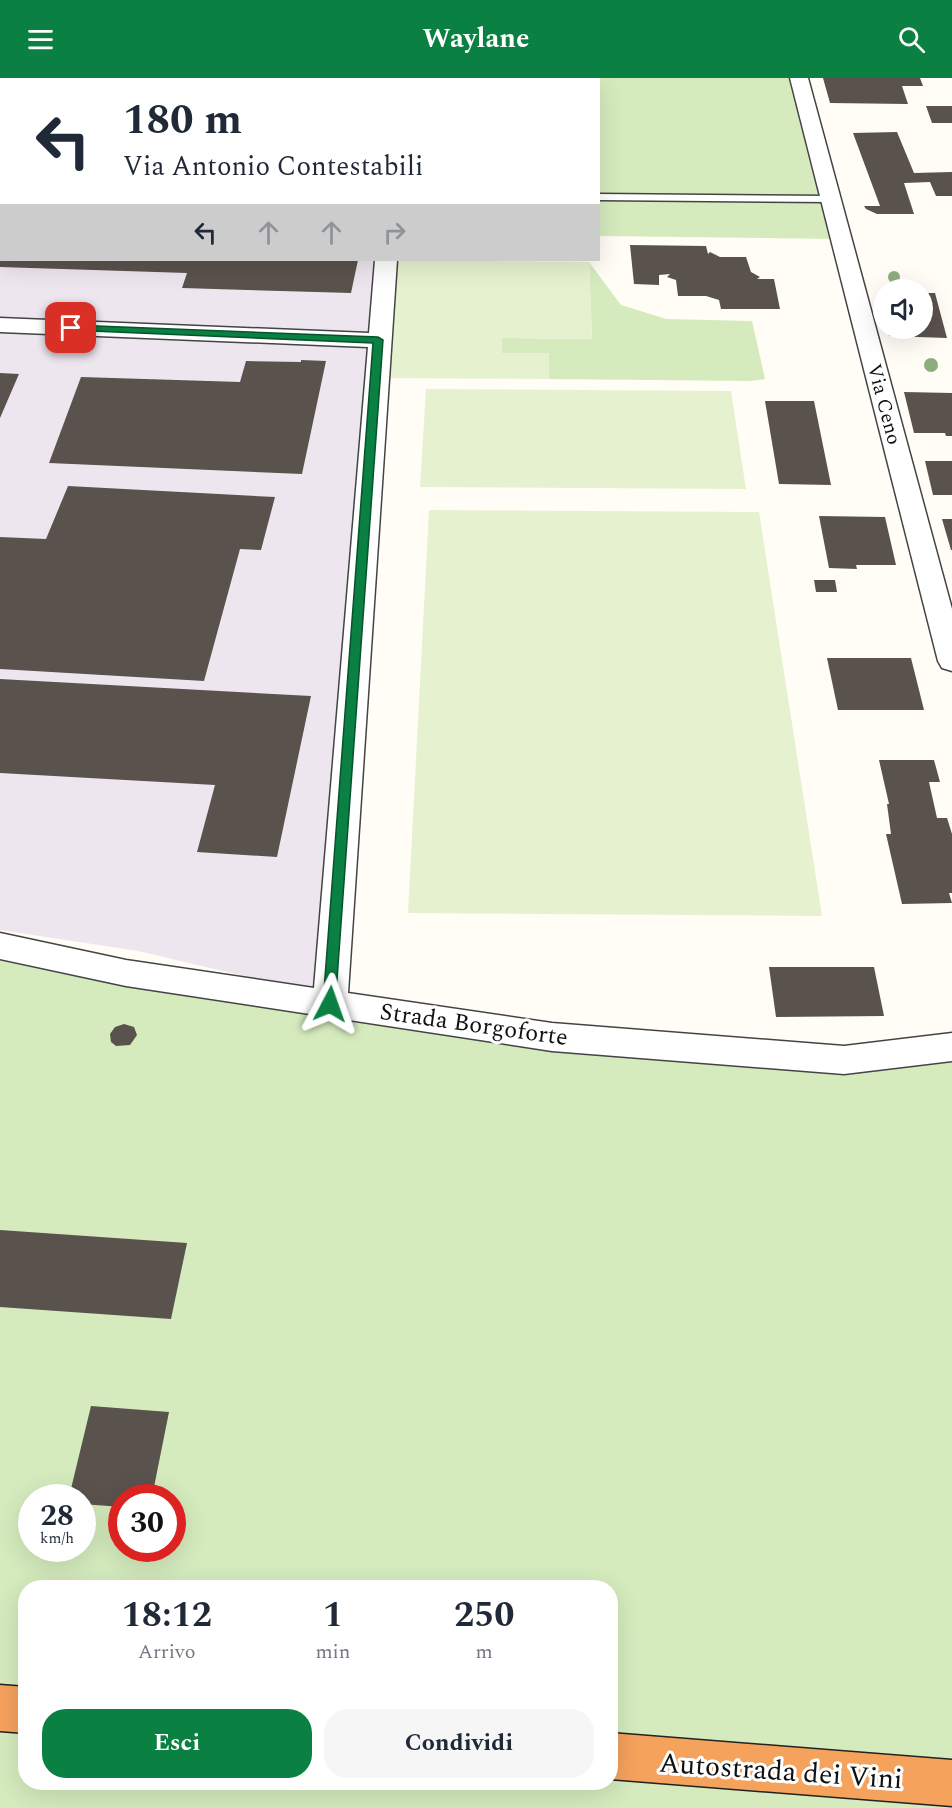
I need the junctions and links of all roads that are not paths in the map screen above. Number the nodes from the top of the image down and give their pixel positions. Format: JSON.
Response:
{"nodes":[{"id":1,"x":799,"y":78,"type":"edge"},
{"id":2,"x":600,"y":197,"type":"edge"},
{"id":3,"x":831,"y":199,"type":"junction"},
{"id":4,"x":386,"y":261,"type":"edge"},
{"id":5,"x":0,"y":325,"type":"edge"},
{"id":6,"x":378,"y":340,"type":"junction"},
{"id":7,"x":952,"y":661,"type":"edge"},
{"id":8,"x":0,"y":946,"type":"edge"},
{"id":9,"x":330,"y":1004,"type":"junction"},
{"id":10,"x":952,"y":1047,"type":"edge"},
{"id":11,"x":0,"y":1708,"type":"edge"},
{"id":12,"x":18,"y":1709,"type":"edge"},
{"id":13,"x":618,"y":1757,"type":"edge"},
{"id":14,"x":952,"y":1783,"type":"edge"}],
"edges":[{"from":1,"to":3,"type":"street","name":"Via Ceno"},
{"from":2,"to":3,"type":"lane"},
{"from":3,"to":7,"type":"street","name":"Via Ceno"},
{"from":4,"to":6,"type":"street"},
{"from":5,"to":6,"type":"street"},
{"from":6,"to":9,"type":"street"},
{"from":8,"to":9,"type":"street","name":"Strada Borgoforte"},
{"from":9,"to":10,"type":"street","name":"Strada Borgoforte"},
{"from":11,"to":12,"type":"highway"},
{"from":13,"to":14,"type":"highway","name":"Autostrada dei Vini"}]}
